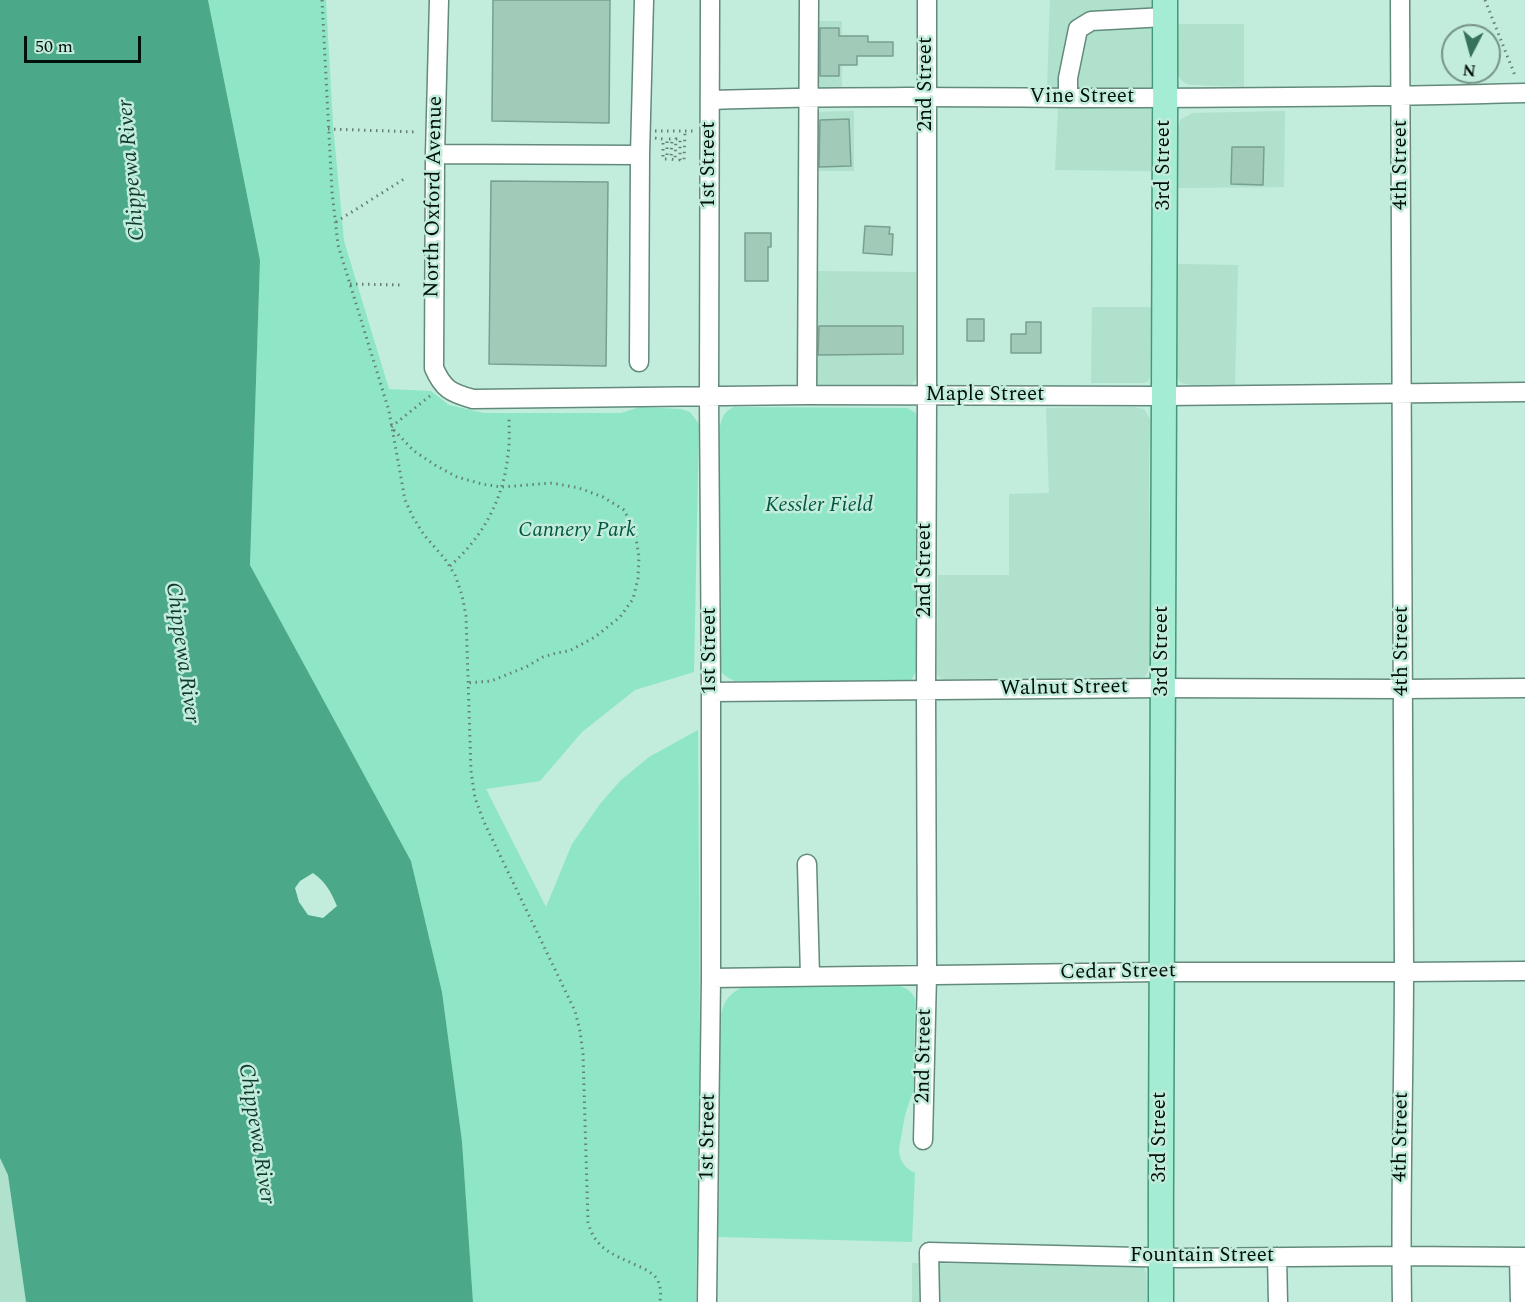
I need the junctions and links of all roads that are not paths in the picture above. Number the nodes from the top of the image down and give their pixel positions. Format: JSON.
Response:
{"nodes":[{"id":1,"x":439,"y":0,"type":"edge"},
{"id":2,"x":645,"y":0,"type":"edge"},
{"id":3,"x":710,"y":0,"type":"edge"},
{"id":4,"x":809,"y":0,"type":"edge"},
{"id":5,"x":927,"y":0,"type":"edge"},
{"id":6,"x":1400,"y":0,"type":"edge"},
{"id":7,"x":1165,"y":8,"type":"edge"},
{"id":8,"x":1524,"y":93,"type":"edge"},
{"id":9,"x":810,"y":96,"type":"junction"},
{"id":10,"x":1401,"y":96,"type":"junction"},
{"id":11,"x":927,"y":97,"type":"junction"},
{"id":12,"x":1068,"y":98,"type":"junction"},
{"id":13,"x":1165,"y":98,"type":"junction"},
{"id":14,"x":711,"y":99,"type":"junction"},
{"id":15,"x":435,"y":154,"type":"junction"},
{"id":16,"x":640,"y":155,"type":"junction"},
{"id":17,"x":639,"y":362,"type":"dead end"},
{"id":18,"x":448,"y":390,"type":"joint"},
{"id":19,"x":1525,"y":392,"type":"edge"},
{"id":20,"x":1404,"y":393,"type":"junction"},
{"id":21,"x":807,"y":395,"type":"junction"},
{"id":22,"x":927,"y":396,"type":"junction"},
{"id":23,"x":1164,"y":396,"type":"junction"},
{"id":24,"x":709,"y":398,"type":"junction"},
{"id":25,"x":1163,"y":688,"type":"junction"},
{"id":26,"x":1525,"y":688,"type":"edge"},
{"id":27,"x":1402,"y":689,"type":"junction"},
{"id":28,"x":926,"y":690,"type":"junction"},
{"id":29,"x":711,"y":692,"type":"junction"},
{"id":30,"x":807,"y":864,"type":"dead end"},
{"id":31,"x":1525,"y":971,"type":"edge"},
{"id":32,"x":1160,"y":972,"type":"junction"},
{"id":33,"x":1404,"y":972,"type":"junction"},
{"id":34,"x":927,"y":975,"type":"junction"},
{"id":35,"x":810,"y":976,"type":"junction"},
{"id":36,"x":711,"y":978,"type":"junction"},
{"id":37,"x":923,"y":1140,"type":"dead end"},
{"id":38,"x":1401,"y":1256,"type":"junction"},
{"id":39,"x":1161,"y":1257,"type":"junction"},
{"id":40,"x":1277,"y":1257,"type":"junction"},
{"id":41,"x":1522,"y":1257,"type":"edge"},
{"id":42,"x":707,"y":1302,"type":"edge"},
{"id":43,"x":930,"y":1302,"type":"edge"},
{"id":44,"x":1161,"y":1302,"type":"edge"},
{"id":45,"x":1278,"y":1302,"type":"edge"},
{"id":46,"x":1402,"y":1302,"type":"edge"},
{"id":47,"x":1520,"y":1302,"type":"edge"}],
"edges":[{"from":1,"to":15,"type":"street","name":"North Oxford Avenue"},
{"from":2,"to":16,"type":"street"},
{"from":3,"to":14,"type":"street","name":"1st Street"},
{"from":4,"to":9,"type":"street"},
{"from":5,"to":11,"type":"street","name":"2nd Street"},
{"from":6,"to":10,"type":"street","name":"4th Street"},
{"from":7,"to":12,"type":"street"},
{"from":7,"to":13,"type":"main road","name":"3rd Street"},
{"from":8,"to":10,"type":"street","name":"Vine Street"},
{"from":9,"to":11,"type":"street","name":"Vine Street"},
{"from":9,"to":14,"type":"street","name":"Vine Street"},
{"from":9,"to":21,"type":"street"},
{"from":10,"to":13,"type":"street","name":"Vine Street"},
{"from":10,"to":20,"type":"street","name":"4th Street"},
{"from":11,"to":12,"type":"street","name":"Vine Street"},
{"from":11,"to":22,"type":"street","name":"2nd Street"},
{"from":12,"to":13,"type":"street","name":"Vine Street"},
{"from":13,"to":23,"type":"main road","name":"3rd Street"},
{"from":14,"to":24,"type":"street","name":"1st Street"},
{"from":15,"to":16,"type":"street"},
{"from":15,"to":18,"type":"street","name":"North Oxford Avenue"},
{"from":16,"to":17,"type":"street"},
{"from":18,"to":24,"type":"street","name":"Maple Street"},
{"from":19,"to":20,"type":"street","name":"Maple Street"},
{"from":20,"to":23,"type":"street","name":"Maple Street"},
{"from":20,"to":27,"type":"street","name":"4th Street"},
{"from":21,"to":22,"type":"street","name":"Maple Street"},
{"from":21,"to":24,"type":"street","name":"Maple Street"},
{"from":22,"to":23,"type":"street","name":"Maple Street"},
{"from":22,"to":28,"type":"street","name":"2nd Street"},
{"from":23,"to":25,"type":"main road","name":"3rd Street"},
{"from":24,"to":29,"type":"street","name":"1st Street"},
{"from":25,"to":27,"type":"street","name":"Walnut Street"},
{"from":25,"to":28,"type":"street","name":"Walnut Street"},
{"from":25,"to":32,"type":"main road","name":"3rd Street"},
{"from":26,"to":27,"type":"street","name":"Walnut Street"},
{"from":27,"to":33,"type":"street","name":"4th Street"},
{"from":28,"to":29,"type":"street","name":"Walnut Street"},
{"from":28,"to":34,"type":"street","name":"2nd Street"},
{"from":29,"to":36,"type":"street","name":"1st Street"},
{"from":30,"to":35,"type":"street"},
{"from":31,"to":33,"type":"street","name":"Cedar Street"},
{"from":32,"to":33,"type":"street","name":"Cedar Street"},
{"from":32,"to":34,"type":"street","name":"Cedar Street"},
{"from":32,"to":39,"type":"main road","name":"3rd Street"},
{"from":33,"to":38,"type":"street","name":"4th Street"},
{"from":34,"to":35,"type":"street","name":"Cedar Street"},
{"from":34,"to":37,"type":"street","name":"2nd Street"},
{"from":35,"to":36,"type":"street","name":"Cedar Street"},
{"from":36,"to":42,"type":"street","name":"1st Street"},
{"from":38,"to":40,"type":"street","name":"Fountain Street"},
{"from":38,"to":41,"type":"street","name":"Fountain Street"},
{"from":38,"to":46,"type":"street","name":"4th Street"},
{"from":39,"to":40,"type":"street","name":"Fountain Street"},
{"from":39,"to":43,"type":"street","name":"Fountain Street"},
{"from":39,"to":44,"type":"main road","name":"3rd Street"},
{"from":40,"to":45,"type":"street"},
{"from":41,"to":47,"type":"street"}]}
